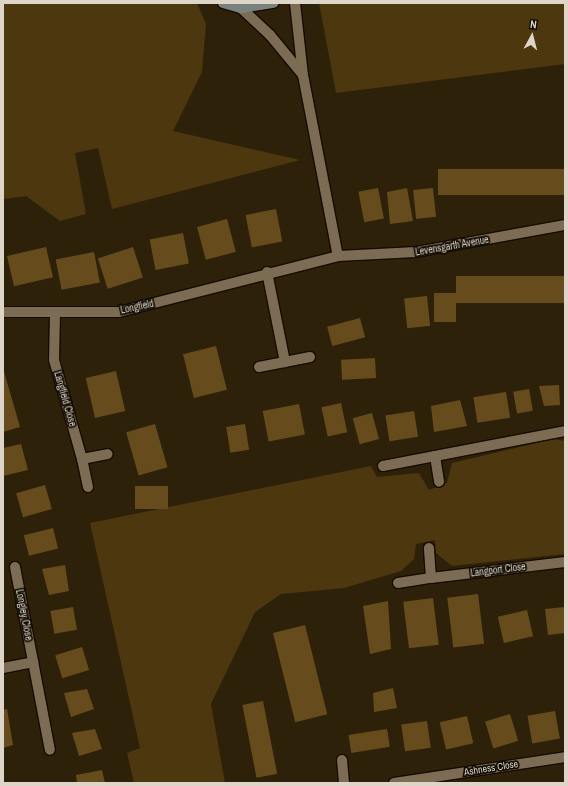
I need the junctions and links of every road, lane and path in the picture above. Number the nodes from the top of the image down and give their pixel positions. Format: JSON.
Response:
{"nodes":[{"id":1,"x":223,"y":3,"type":"edge"},
{"id":2,"x":274,"y":3,"type":"edge"},
{"id":3,"x":295,"y":3,"type":"edge"},
{"id":4,"x":241,"y":8,"type":"junction"},
{"id":5,"x":303,"y":75,"type":"junction"},
{"id":6,"x":565,"y":225,"type":"edge"},
{"id":7,"x":338,"y":256,"type":"junction"},
{"id":8,"x":267,"y":272,"type":"junction"},
{"id":9,"x":3,"y":312,"type":"edge"},
{"id":10,"x":55,"y":314,"type":"junction"},
{"id":11,"x":310,"y":357,"type":"dead end"},
{"id":12,"x":284,"y":362,"type":"junction"},
{"id":13,"x":259,"y":367,"type":"dead end"},
{"id":14,"x":565,"y":431,"type":"edge"},
{"id":15,"x":108,"y":454,"type":"dead end"},
{"id":16,"x":434,"y":456,"type":"junction"},
{"id":17,"x":82,"y":460,"type":"junction"},
{"id":18,"x":383,"y":466,"type":"dead end"},
{"id":19,"x":439,"y":482,"type":"dead end"},
{"id":20,"x":88,"y":488,"type":"dead end"},
{"id":21,"x":429,"y":548,"type":"dead end"},
{"id":22,"x":565,"y":562,"type":"edge"},
{"id":23,"x":14,"y":567,"type":"dead end"},
{"id":24,"x":431,"y":578,"type":"junction"},
{"id":25,"x":398,"y":583,"type":"dead end"},
{"id":26,"x":33,"y":662,"type":"junction"},
{"id":27,"x":3,"y":668,"type":"edge"},
{"id":28,"x":50,"y":750,"type":"dead end"},
{"id":29,"x":565,"y":757,"type":"edge"},
{"id":30,"x":342,"y":760,"type":"dead end"},
{"id":31,"x":344,"y":783,"type":"edge"},
{"id":32,"x":394,"y":783,"type":"edge"}],
"edges":[{"from":1,"to":4,"type":"main road"},
{"from":2,"to":4,"type":"main road"},
{"from":3,"to":5,"type":"street"},
{"from":4,"to":5,"type":"street"},
{"from":5,"to":7,"type":"street"},
{"from":6,"to":7,"type":"street","name":"Levensgarth Avenue"},
{"from":7,"to":8,"type":"street","name":"Longfield"},
{"from":8,"to":10,"type":"street","name":"Longfield"},
{"from":8,"to":12,"type":"street"},
{"from":9,"to":10,"type":"street","name":"Longfield"},
{"from":10,"to":17,"type":"street","name":"Langfield Close"},
{"from":11,"to":12,"type":"street"},
{"from":12,"to":13,"type":"street"},
{"from":14,"to":16,"type":"street"},
{"from":15,"to":17,"type":"street"},
{"from":16,"to":18,"type":"street"},
{"from":16,"to":19,"type":"street"},
{"from":17,"to":20,"type":"street","name":"Langfield Close"},
{"from":21,"to":24,"type":"street"},
{"from":22,"to":24,"type":"street","name":"Langport Close"},
{"from":23,"to":26,"type":"street","name":"Longley Close"},
{"from":24,"to":25,"type":"street","name":"Langport Close"},
{"from":26,"to":27,"type":"street"},
{"from":26,"to":28,"type":"street","name":"Longley Close"},
{"from":29,"to":32,"type":"street","name":"Ashness Close"},
{"from":30,"to":31,"type":"street"}]}
